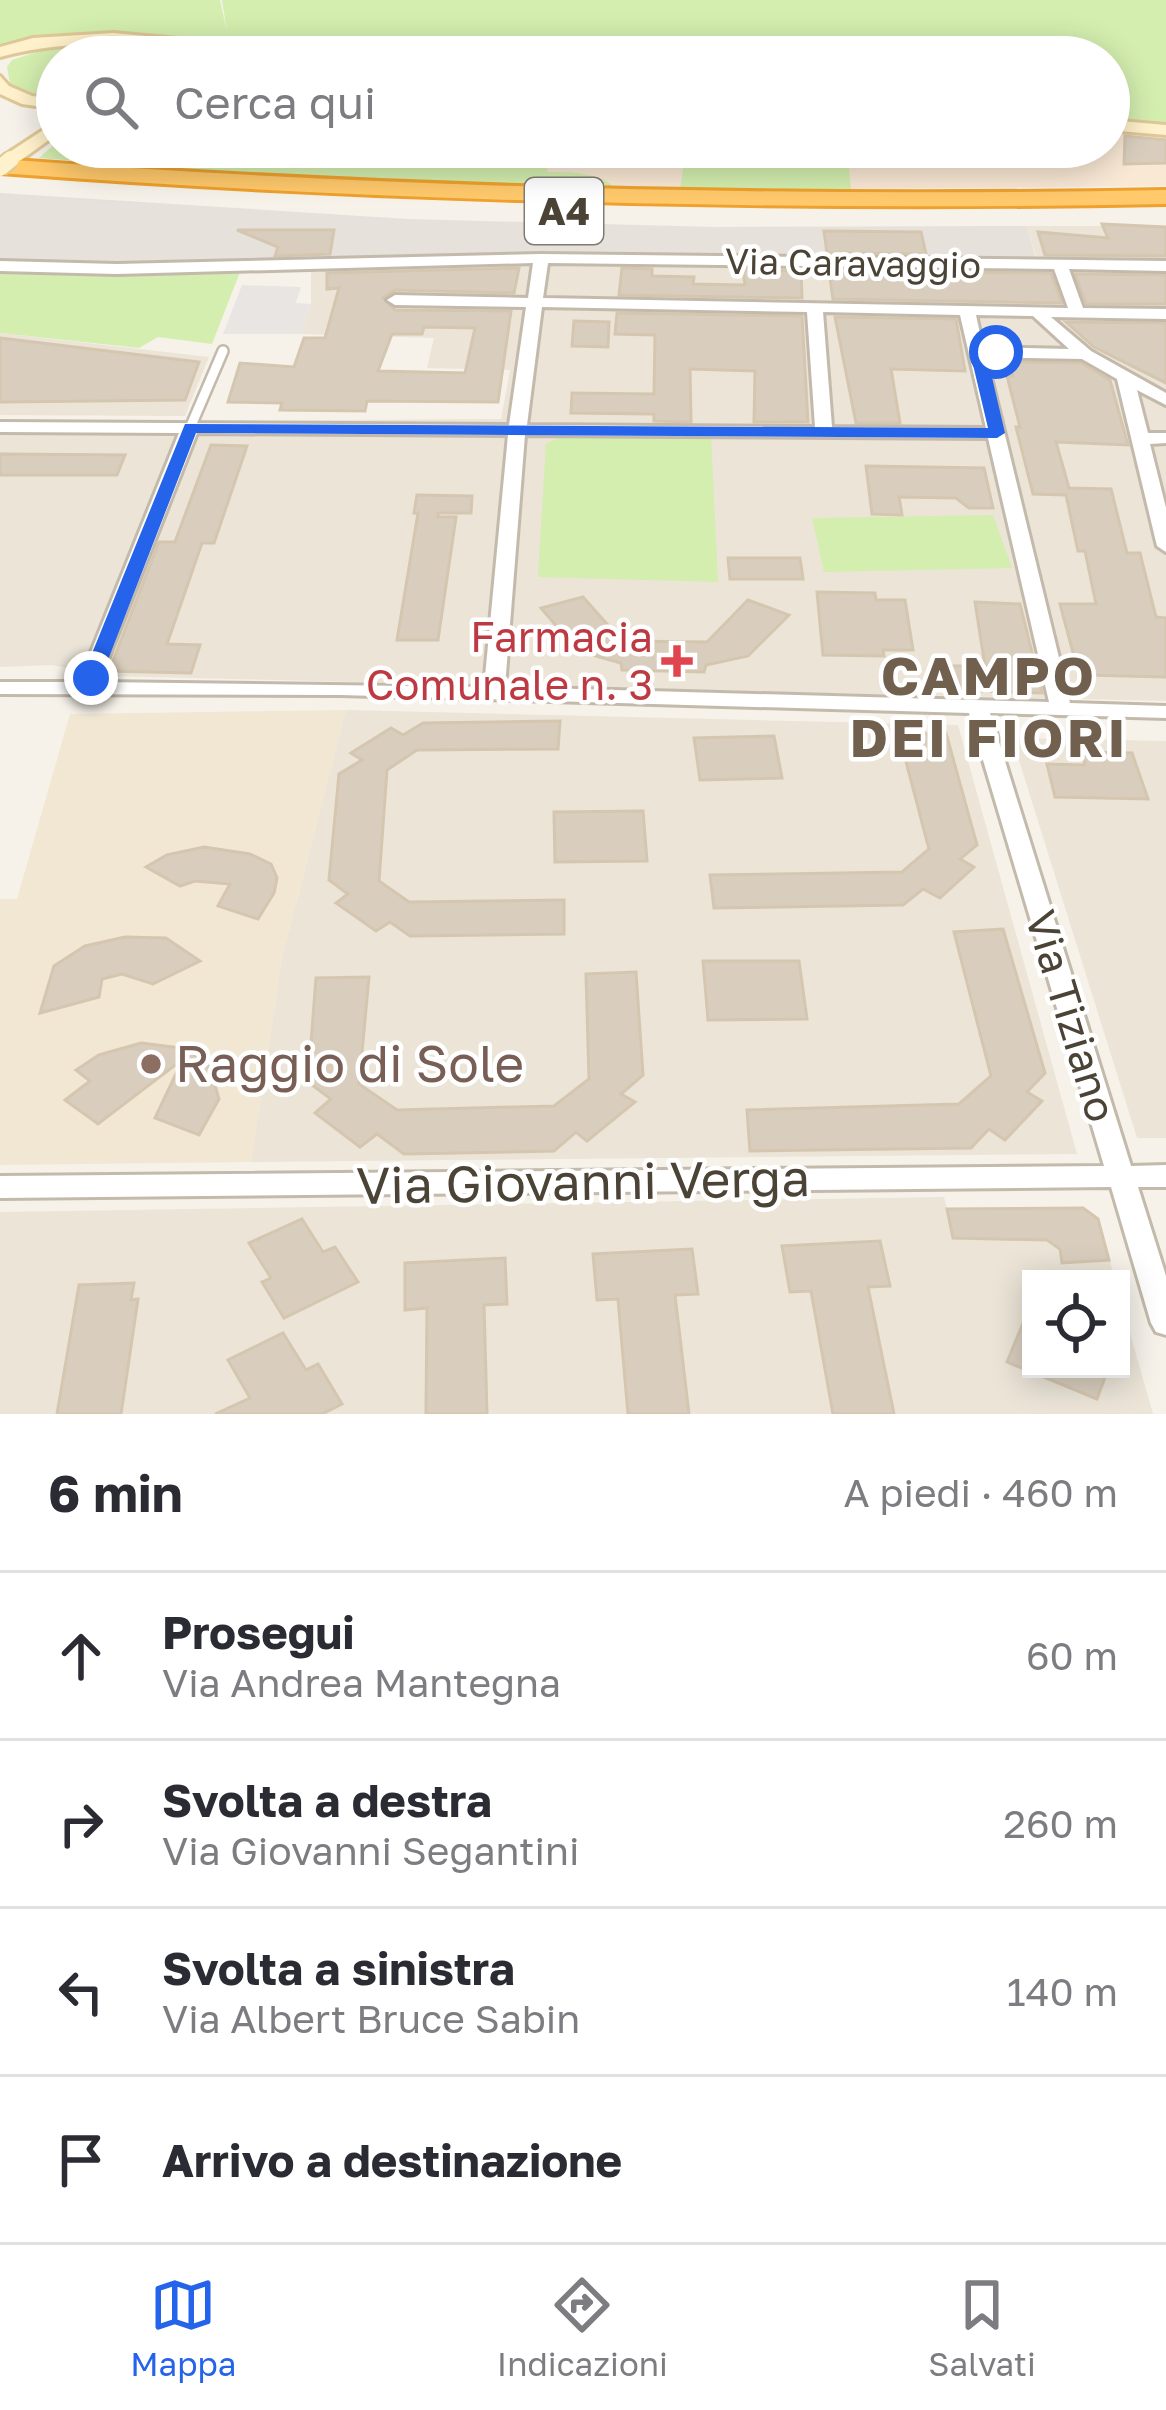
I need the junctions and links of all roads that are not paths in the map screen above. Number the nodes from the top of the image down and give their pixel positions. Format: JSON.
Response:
{"nodes":[{"id":1,"x":36,"y":41,"type":"edge"},
{"id":2,"x":36,"y":47,"type":"edge"},
{"id":3,"x":0,"y":52,"type":"edge"},
{"id":4,"x":0,"y":66,"type":"edge"},
{"id":5,"x":0,"y":79,"type":"edge"},
{"id":6,"x":0,"y":101,"type":"edge"},
{"id":7,"x":36,"y":102,"type":"edge"},
{"id":8,"x":36,"y":105,"type":"edge"},
{"id":9,"x":1130,"y":127,"type":"edge"},
{"id":10,"x":1166,"y":130,"type":"edge"},
{"id":11,"x":36,"y":142,"type":"edge"},
{"id":12,"x":3,"y":168,"type":"edge"},
{"id":13,"x":1166,"y":197,"type":"edge"},
{"id":14,"x":1166,"y":209,"type":"edge"},
{"id":15,"x":541,"y":258,"type":"junction"},
{"id":16,"x":0,"y":266,"type":"edge"},
{"id":17,"x":1060,"y":266,"type":"junction"},
{"id":18,"x":1166,"y":266,"type":"edge"},
{"id":19,"x":395,"y":300,"type":"dead end"},
{"id":20,"x":538,"y":301,"type":"junction"},
{"id":21,"x":815,"y":311,"type":"junction"},
{"id":22,"x":967,"y":312,"type":"junction"},
{"id":23,"x":1039,"y":314,"type":"junction"},
{"id":24,"x":1078,"y":314,"type":"junction"},
{"id":25,"x":1166,"y":314,"type":"edge"},
{"id":26,"x":224,"y":351,"type":"dead end"},
{"id":27,"x":978,"y":352,"type":"junction"},
{"id":28,"x":1085,"y":354,"type":"junction"},
{"id":29,"x":1126,"y":376,"type":"junction"},
{"id":30,"x":1166,"y":400,"type":"edge"},
{"id":31,"x":0,"y":427,"type":"edge"},
{"id":32,"x":190,"y":428,"type":"junction"},
{"id":33,"x":824,"y":430,"type":"junction"},
{"id":34,"x":519,"y":432,"type":"junction"},
{"id":35,"x":997,"y":433,"type":"junction"},
{"id":36,"x":1166,"y":438,"type":"edge"},
{"id":37,"x":1138,"y":439,"type":"junction"},
{"id":38,"x":1166,"y":546,"type":"edge"},
{"id":39,"x":88,"y":685,"type":"junction"},
{"id":40,"x":0,"y":688,"type":"edge"},
{"id":41,"x":494,"y":693,"type":"junction"},
{"id":42,"x":978,"y":708,"type":"junction"},
{"id":43,"x":1061,"y":709,"type":"junction"},
{"id":44,"x":1166,"y":712,"type":"edge"},
{"id":45,"x":1118,"y":1176,"type":"junction"},
{"id":46,"x":1166,"y":1176,"type":"edge"},
{"id":47,"x":0,"y":1187,"type":"edge"},
{"id":48,"x":1166,"y":1323,"type":"edge"}],
"edges":[{"from":1,"to":3,"type":"street"},
{"from":2,"to":4,"type":"street"},
{"from":5,"to":7,"type":"street"},
{"from":6,"to":8,"type":"street"},
{"from":9,"to":10,"type":"street"},
{"from":11,"to":12,"type":"street"},
{"from":12,"to":13,"type":"highway","number":"A4"},
{"from":12,"to":14,"type":"highway","number":"A4"},
{"from":15,"to":16,"type":"street","name":"Via Caravaggio"},
{"from":15,"to":17,"type":"street","name":"Via Caravaggio"},
{"from":15,"to":20,"type":"street"},
{"from":17,"to":18,"type":"street","name":"Via Caravaggio"},
{"from":17,"to":24,"type":"street"},
{"from":19,"to":20,"type":"street"},
{"from":20,"to":21,"type":"street"},
{"from":20,"to":34,"type":"street"},
{"from":21,"to":22,"type":"street"},
{"from":21,"to":33,"type":"street"},
{"from":22,"to":23,"type":"street"},
{"from":22,"to":27,"type":"street"},
{"from":23,"to":24,"type":"street"},
{"from":23,"to":28,"type":"street"},
{"from":24,"to":25,"type":"street"},
{"from":26,"to":32,"type":"lane"},
{"from":27,"to":28,"type":"street"},
{"from":27,"to":35,"type":"street"},
{"from":28,"to":29,"type":"street"},
{"from":29,"to":30,"type":"street"},
{"from":29,"to":37,"type":"street"},
{"from":31,"to":32,"type":"street"},
{"from":32,"to":34,"type":"street"},
{"from":32,"to":39,"type":"street"},
{"from":33,"to":34,"type":"street"},
{"from":33,"to":35,"type":"street"},
{"from":34,"to":41,"type":"street"},
{"from":35,"to":43,"type":"street"},
{"from":36,"to":37,"type":"street"},
{"from":37,"to":38,"type":"street"},
{"from":39,"to":40,"type":"street"},
{"from":39,"to":41,"type":"street"},
{"from":41,"to":42,"type":"street"},
{"from":42,"to":43,"type":"street"},
{"from":42,"to":45,"type":"street","name":"Via Tiziano"},
{"from":43,"to":44,"type":"street"},
{"from":45,"to":46,"type":"street","name":"Via Giovanni Verga"},
{"from":45,"to":47,"type":"street","name":"Via Giovanni Verga"},
{"from":45,"to":48,"type":"street","name":"Via Tiziano"}]}
